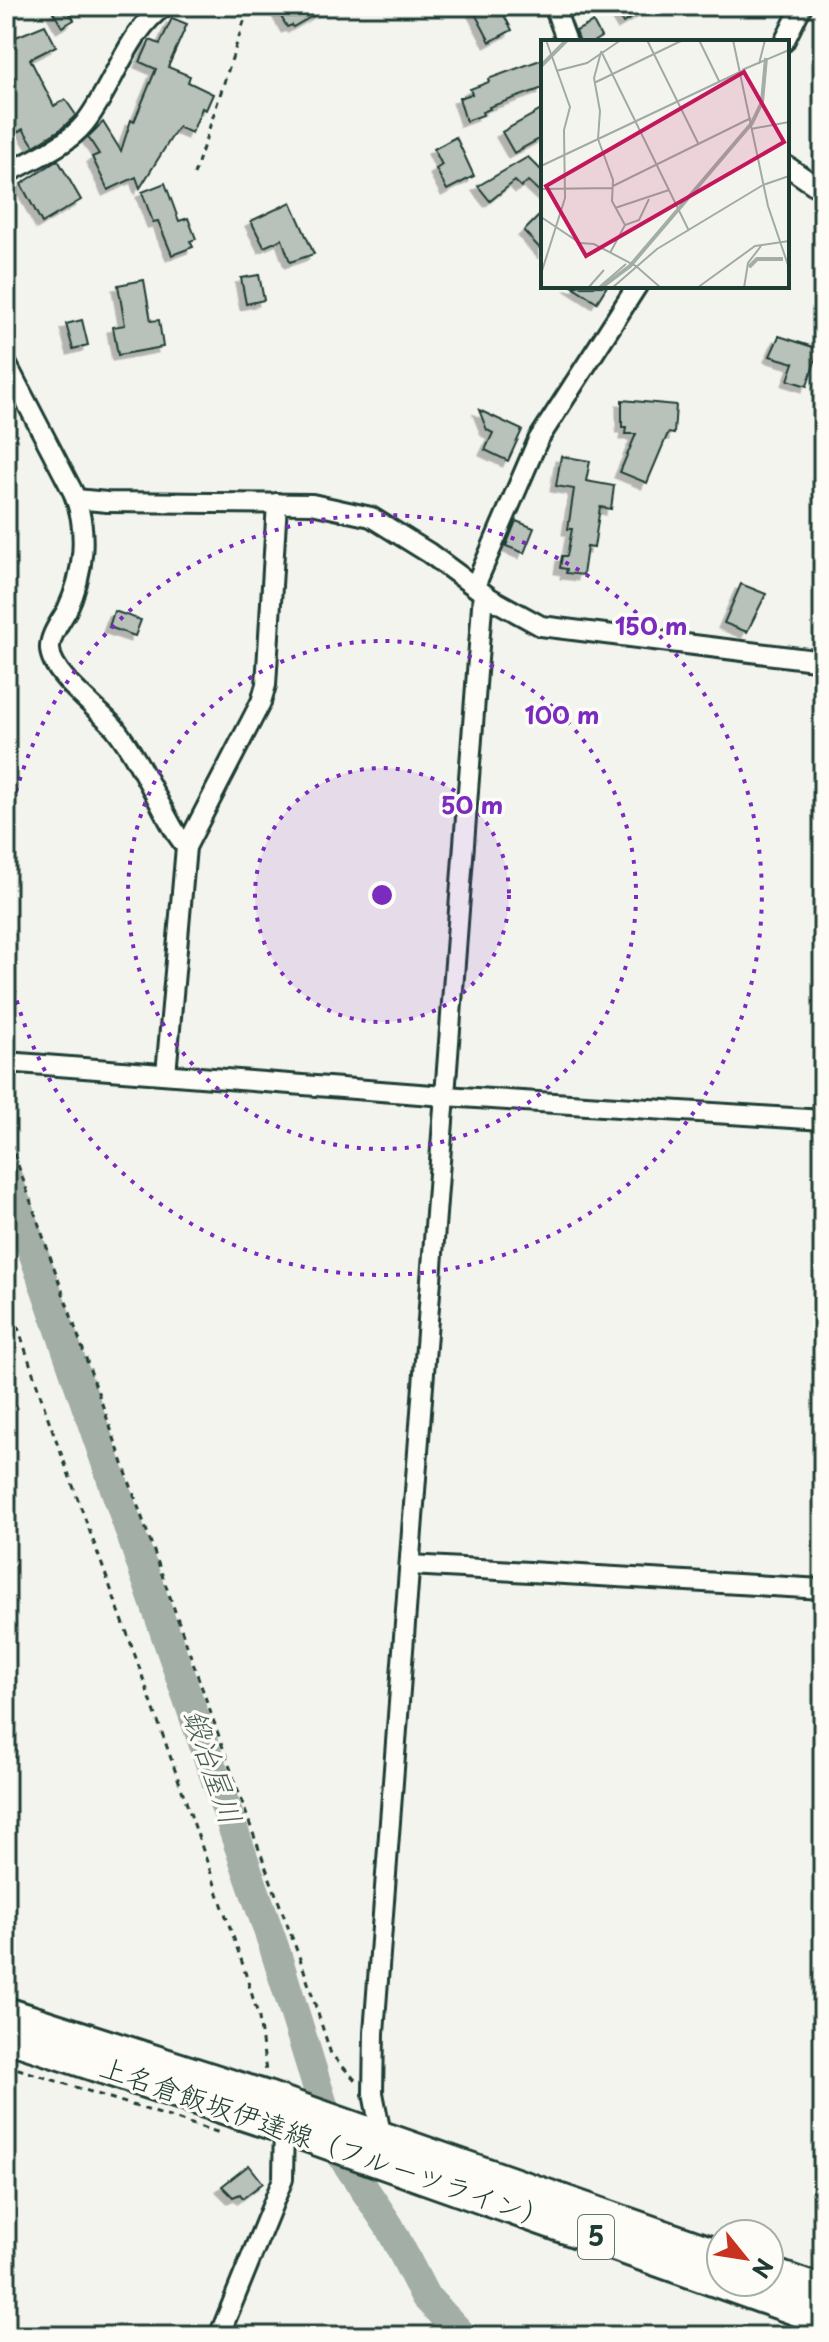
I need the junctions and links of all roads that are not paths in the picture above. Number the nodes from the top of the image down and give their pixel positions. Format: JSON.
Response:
{"nodes":[{"id":1,"x":165,"y":6,"type":"edge"},
{"id":2,"x":554,"y":6,"type":"edge"},
{"id":3,"x":802,"y":6,"type":"edge"},
{"id":4,"x":566,"y":40,"type":"edge"},
{"id":5,"x":785,"y":40,"type":"edge"},
{"id":6,"x":789,"y":167,"type":"edge"},
{"id":7,"x":6,"y":174,"type":"edge"},
{"id":8,"x":823,"y":191,"type":"edge"},
{"id":9,"x":636,"y":288,"type":"edge"},
{"id":10,"x":6,"y":363,"type":"edge"},
{"id":11,"x":76,"y":499,"type":"junction"},
{"id":12,"x":277,"y":503,"type":"junction"},
{"id":13,"x":479,"y":589,"type":"junction"},
{"id":14,"x":823,"y":661,"type":"edge"},
{"id":15,"x":186,"y":847,"type":"junction"},
{"id":16,"x":6,"y":1062,"type":"edge"},
{"id":17,"x":166,"y":1074,"type":"junction"},
{"id":18,"x":445,"y":1096,"type":"junction"},
{"id":19,"x":823,"y":1120,"type":"edge"},
{"id":20,"x":410,"y":1565,"type":"junction"},
{"id":21,"x":823,"y":1589,"type":"edge"},
{"id":22,"x":6,"y":2013,"type":"edge"},
{"id":23,"x":6,"y":2036,"type":"edge"},
{"id":24,"x":285,"y":2113,"type":"junction"},
{"id":25,"x":375,"y":2147,"type":"junction"},
{"id":26,"x":705,"y":2251,"type":"edge"},
{"id":27,"x":785,"y":2279,"type":"edge"},
{"id":28,"x":823,"y":2292,"type":"edge"},
{"id":29,"x":823,"y":2319,"type":"edge"},
{"id":30,"x":219,"y":2336,"type":"edge"}],
"edges":[{"from":1,"to":7,"type":"street"},
{"from":2,"to":4,"type":"street"},
{"from":3,"to":5,"type":"street"},
{"from":6,"to":8,"type":"street"},
{"from":9,"to":13,"type":"street"},
{"from":10,"to":11,"type":"street"},
{"from":11,"to":12,"type":"street"},
{"from":11,"to":15,"type":"street"},
{"from":12,"to":13,"type":"street"},
{"from":12,"to":15,"type":"street"},
{"from":13,"to":14,"type":"street"},
{"from":13,"to":18,"type":"street"},
{"from":15,"to":17,"type":"street"},
{"from":16,"to":17,"type":"street"},
{"from":17,"to":18,"type":"street"},
{"from":18,"to":19,"type":"street"},
{"from":18,"to":20,"type":"street"},
{"from":20,"to":21,"type":"street"},
{"from":20,"to":25,"type":"street"},
{"from":22,"to":24,"type":"main road","name":"上名倉飯坂伊達線（フルーツライン）","number":"5"},
{"from":23,"to":24,"type":"main road","name":"上名倉飯坂伊達線（フルーツライン）","number":"5"},
{"from":24,"to":25,"type":"main road","name":"上名倉飯坂伊達線（フルーツライン）","number":"5"},
{"from":24,"to":30,"type":"street"},
{"from":25,"to":26,"type":"main road","name":"上名倉飯坂伊達線（フルーツライン）","number":"5"},
{"from":25,"to":29,"type":"main road","name":"上名倉飯坂伊達線（フルーツライン）","number":"5"},
{"from":27,"to":28,"type":"main road"}]}
